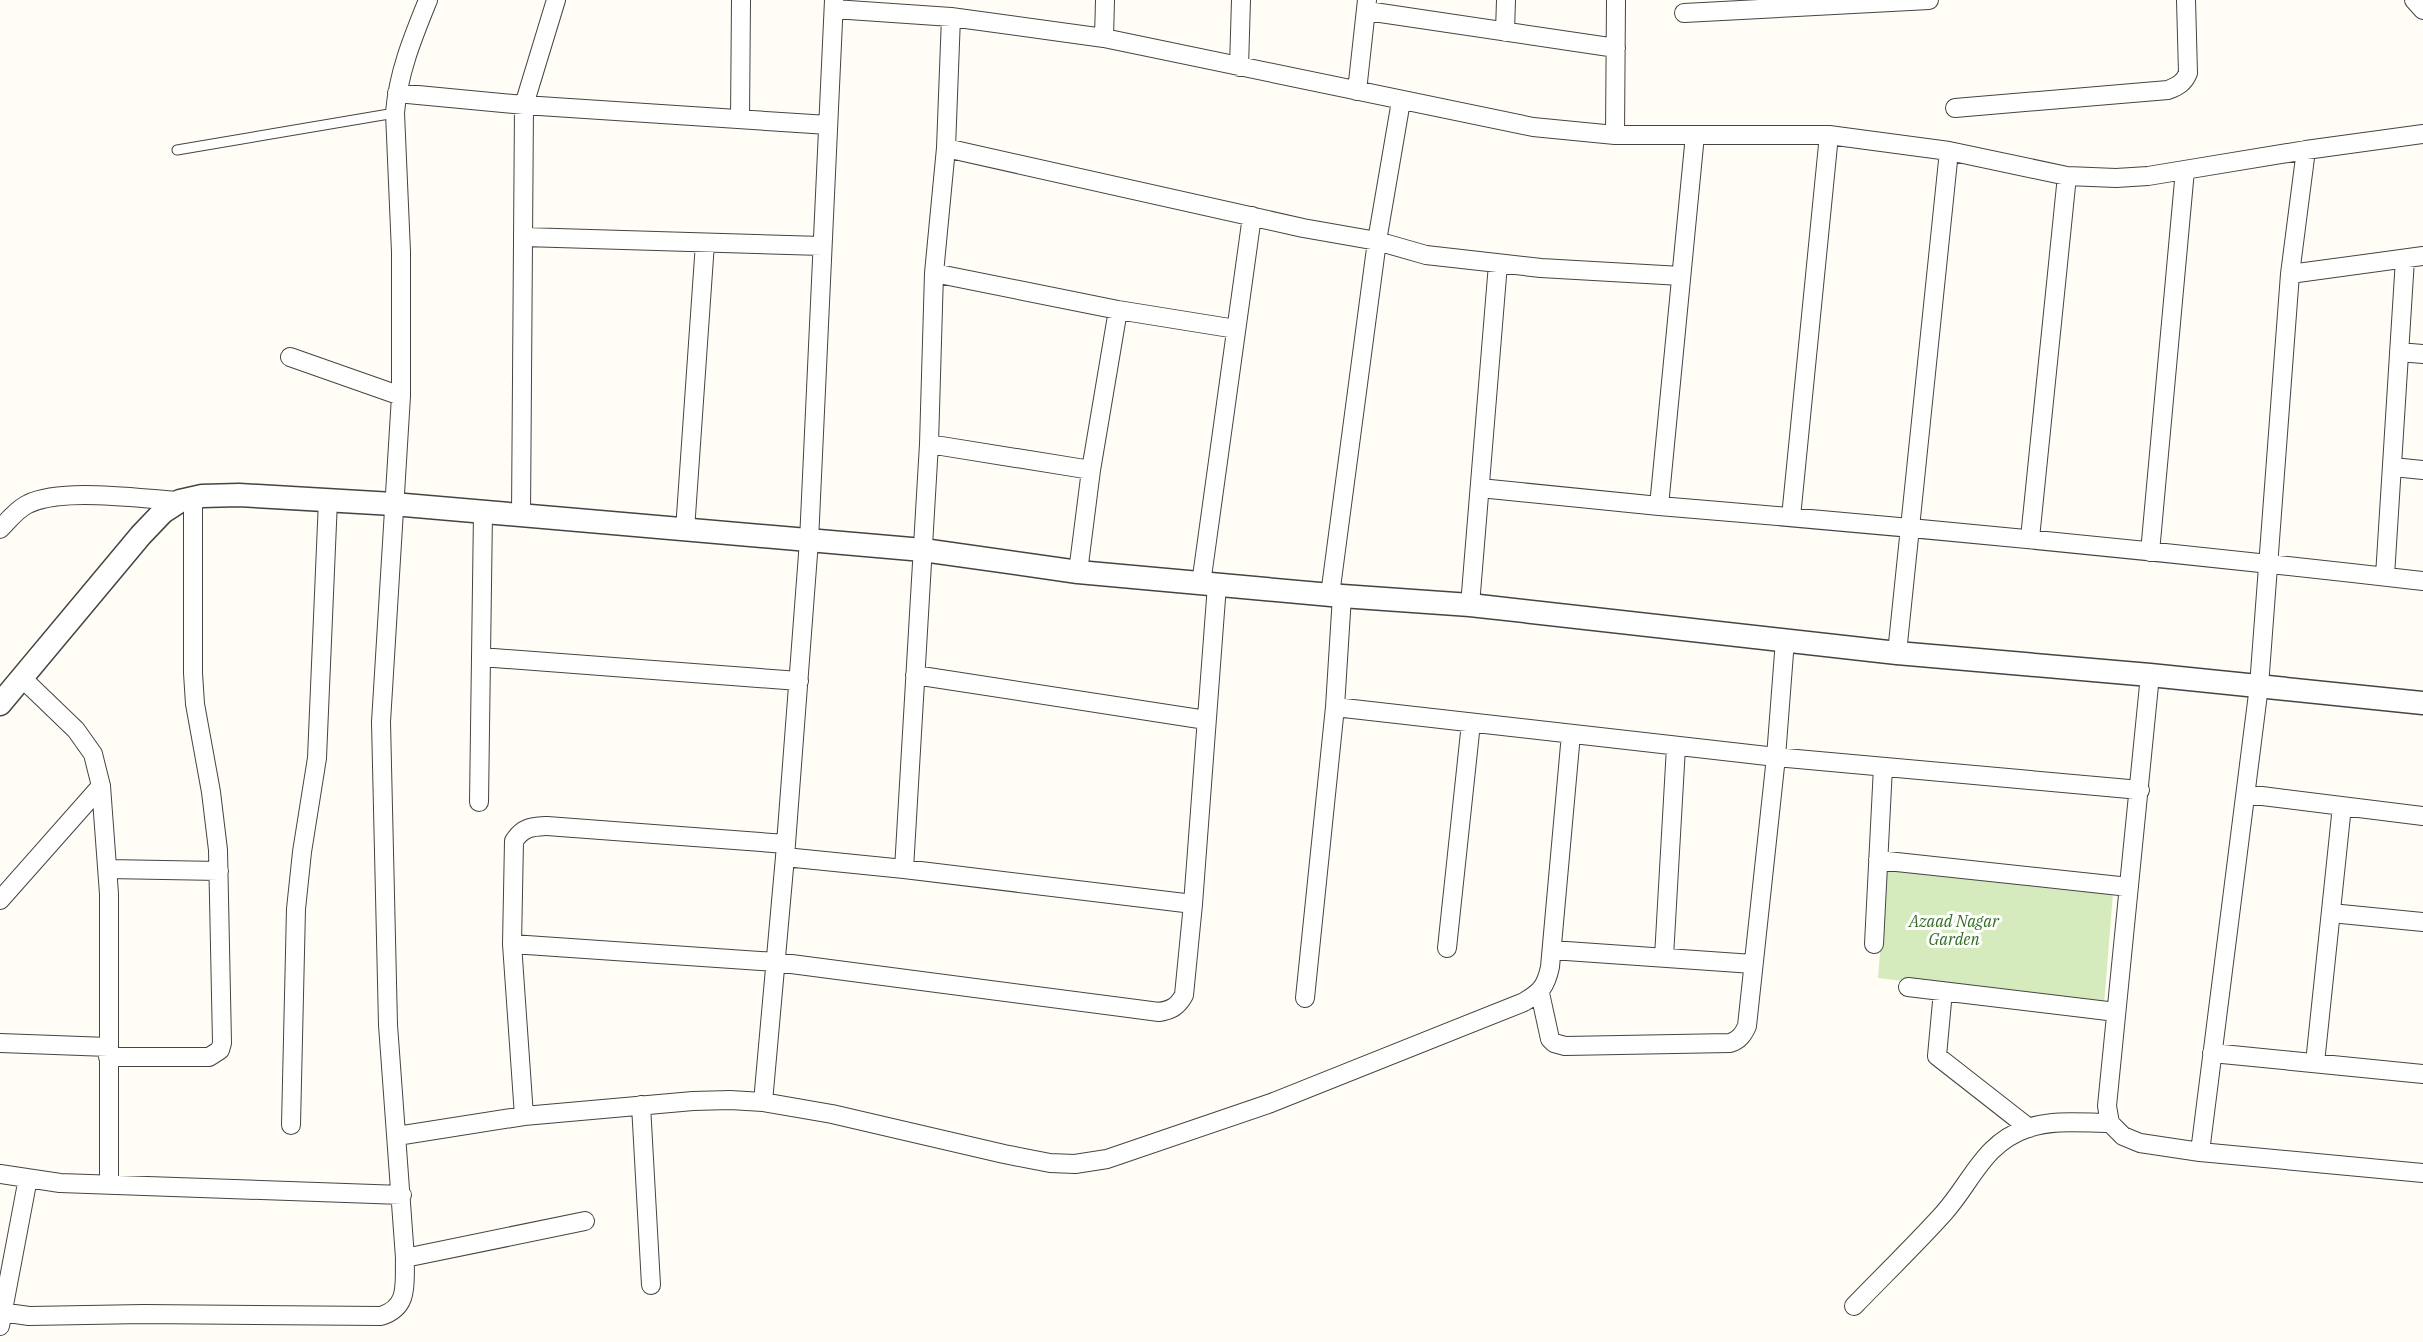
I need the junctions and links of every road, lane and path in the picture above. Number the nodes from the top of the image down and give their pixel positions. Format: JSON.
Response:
{"nodes":[{"id":1,"x":428,"y":0,"type":"edge"},
{"id":2,"x":556,"y":0,"type":"edge"},
{"id":3,"x":741,"y":0,"type":"edge"},
{"id":4,"x":1105,"y":0,"type":"edge"},
{"id":5,"x":1240,"y":0,"type":"edge"},
{"id":6,"x":1506,"y":0,"type":"edge"},
{"id":7,"x":1616,"y":0,"type":"edge"},
{"id":8,"x":1929,"y":0,"type":"edge"},
{"id":9,"x":2186,"y":0,"type":"edge"},
{"id":10,"x":2414,"y":0,"type":"edge"},
{"id":11,"x":1889,"y":2,"type":"edge"},
{"id":12,"x":834,"y":4,"type":"edge"},
{"id":13,"x":1367,"y":5,"type":"edge"},
{"id":14,"x":2423,"y":10,"type":"edge"},
{"id":15,"x":1684,"y":13,"type":"dead end"},
{"id":16,"x":951,"y":18,"type":"junction"},
{"id":17,"x":1505,"y":32,"type":"junction"},
{"id":18,"x":1104,"y":38,"type":"junction"},
{"id":19,"x":1616,"y":48,"type":"junction"},
{"id":20,"x":1239,"y":67,"type":"junction"},
{"id":21,"x":1357,"y":92,"type":"junction"},
{"id":22,"x":397,"y":93,"type":"junction"},
{"id":23,"x":1401,"y":101,"type":"junction"},
{"id":24,"x":524,"y":105,"type":"junction"},
{"id":25,"x":1955,"y":108,"type":"dead end"},
{"id":26,"x":395,"y":112,"type":"junction"},
{"id":27,"x":740,"y":119,"type":"junction"},
{"id":28,"x":828,"y":125,"type":"junction"},
{"id":29,"x":1616,"y":135,"type":"junction"},
{"id":30,"x":1695,"y":135,"type":"junction"},
{"id":31,"x":1828,"y":135,"type":"junction"},
{"id":32,"x":2423,"y":135,"type":"edge"},
{"id":33,"x":946,"y":148,"type":"junction"},
{"id":34,"x":177,"y":150,"type":"dead end"},
{"id":35,"x":2306,"y":150,"type":"junction"},
{"id":36,"x":1949,"y":151,"type":"junction"},
{"id":37,"x":2185,"y":170,"type":"junction"},
{"id":38,"x":2067,"y":177,"type":"junction"},
{"id":39,"x":1252,"y":216,"type":"junction"},
{"id":40,"x":524,"y":237,"type":"junction"},
{"id":41,"x":1377,"y":241,"type":"junction"},
{"id":42,"x":705,"y":243,"type":"junction"},
{"id":43,"x":822,"y":246,"type":"junction"},
{"id":44,"x":2414,"y":257,"type":"edge"},
{"id":45,"x":1498,"y":264,"type":"junction"},
{"id":46,"x":934,"y":273,"type":"junction"},
{"id":47,"x":2290,"y":274,"type":"junction"},
{"id":48,"x":1681,"y":276,"type":"junction"},
{"id":49,"x":1118,"y":310,"type":"junction"},
{"id":50,"x":1236,"y":329,"type":"junction"},
{"id":51,"x":2399,"y":352,"type":"junction"},
{"id":52,"x":2423,"y":354,"type":"edge"},
{"id":53,"x":290,"y":357,"type":"dead end"},
{"id":54,"x":401,"y":396,"type":"junction"},
{"id":55,"x":929,"y":444,"type":"junction"},
{"id":56,"x":2393,"y":467,"type":"junction"},
{"id":57,"x":1091,"y":470,"type":"junction"},
{"id":58,"x":2423,"y":470,"type":"edge"},
{"id":59,"x":1480,"y":488,"type":"junction"},
{"id":60,"x":187,"y":500,"type":"junction"},
{"id":61,"x":328,"y":500,"type":"junction"},
{"id":62,"x":393,"y":504,"type":"junction"},
{"id":63,"x":1659,"y":506,"type":"junction"},
{"id":64,"x":483,"y":512,"type":"junction"},
{"id":65,"x":521,"y":515,"type":"junction"},
{"id":66,"x":1791,"y":517,"type":"junction"},
{"id":67,"x":1911,"y":528,"type":"junction"},
{"id":68,"x":0,"y":529,"type":"edge"},
{"id":69,"x":685,"y":530,"type":"junction"},
{"id":70,"x":2030,"y":538,"type":"junction"},
{"id":71,"x":809,"y":541,"type":"junction"},
{"id":72,"x":923,"y":550,"type":"junction"},
{"id":73,"x":2150,"y":552,"type":"junction"},
{"id":74,"x":2270,"y":562,"type":"junction"},
{"id":75,"x":1078,"y":572,"type":"junction"},
{"id":76,"x":2385,"y":576,"type":"junction"},
{"id":77,"x":2423,"y":581,"type":"edge"},
{"id":78,"x":1209,"y":585,"type":"junction"},
{"id":79,"x":1336,"y":595,"type":"junction"},
{"id":80,"x":1470,"y":605,"type":"junction"},
{"id":81,"x":1785,"y":640,"type":"junction"},
{"id":82,"x":1897,"y":653,"type":"junction"},
{"id":83,"x":481,"y":657,"type":"junction"},
{"id":84,"x":915,"y":675,"type":"junction"},
{"id":85,"x":2150,"y":675,"type":"junction"},
{"id":86,"x":22,"y":678,"type":"junction"},
{"id":87,"x":799,"y":681,"type":"junction"},
{"id":88,"x":2259,"y":686,"type":"junction"},
{"id":89,"x":2423,"y":702,"type":"edge"},
{"id":90,"x":0,"y":704,"type":"edge"},
{"id":91,"x":1335,"y":707,"type":"junction"},
{"id":92,"x":1206,"y":720,"type":"junction"},
{"id":93,"x":1471,"y":723,"type":"junction"},
{"id":94,"x":1571,"y":734,"type":"junction"},
{"id":95,"x":1676,"y":747,"type":"junction"},
{"id":96,"x":1776,"y":757,"type":"junction"},
{"id":97,"x":1883,"y":767,"type":"junction"},
{"id":98,"x":101,"y":786,"type":"junction"},
{"id":99,"x":2140,"y":790,"type":"junction"},
{"id":100,"x":2246,"y":794,"type":"junction"},
{"id":101,"x":479,"y":802,"type":"dead end"},
{"id":102,"x":2342,"y":806,"type":"junction"},
{"id":103,"x":2423,"y":816,"type":"edge"},
{"id":104,"x":786,"y":850,"type":"junction"},
{"id":105,"x":1878,"y":860,"type":"junction"},
{"id":106,"x":108,"y":869,"type":"junction"},
{"id":107,"x":904,"y":869,"type":"junction"},
{"id":108,"x":219,"y":871,"type":"junction"},
{"id":109,"x":2129,"y":887,"type":"junction"},
{"id":110,"x":0,"y":900,"type":"edge"},
{"id":111,"x":1193,"y":904,"type":"junction"},
{"id":112,"x":2331,"y":914,"type":"junction"},
{"id":113,"x":2423,"y":922,"type":"edge"},
{"id":114,"x":512,"y":944,"type":"junction"},
{"id":115,"x":1874,"y":944,"type":"dead end"},
{"id":116,"x":1447,"y":948,"type":"dead end"},
{"id":117,"x":1552,"y":950,"type":"junction"},
{"id":118,"x":1664,"y":957,"type":"junction"},
{"id":119,"x":776,"y":962,"type":"junction"},
{"id":120,"x":1753,"y":964,"type":"junction"},
{"id":121,"x":1908,"y":987,"type":"dead end"},
{"id":122,"x":1943,"y":991,"type":"junction"},
{"id":123,"x":1540,"y":993,"type":"junction"},
{"id":124,"x":1305,"y":998,"type":"dead end"},
{"id":125,"x":2116,"y":1012,"type":"junction"},
{"id":126,"x":0,"y":1043,"type":"edge"},
{"id":127,"x":108,"y":1052,"type":"junction"},
{"id":128,"x":2212,"y":1053,"type":"junction"},
{"id":129,"x":2314,"y":1063,"type":"junction"},
{"id":130,"x":2423,"y":1074,"type":"edge"},
{"id":131,"x":763,"y":1102,"type":"junction"},
{"id":132,"x":641,"y":1105,"type":"junction"},
{"id":133,"x":524,"y":1116,"type":"junction"},
{"id":134,"x":2110,"y":1123,"type":"junction"},
{"id":135,"x":291,"y":1125,"type":"dead end"},
{"id":136,"x":2029,"y":1128,"type":"junction"},
{"id":137,"x":397,"y":1136,"type":"junction"},
{"id":138,"x":2200,"y":1152,"type":"junction"},
{"id":139,"x":2423,"y":1173,"type":"edge"},
{"id":140,"x":0,"y":1174,"type":"edge"},
{"id":141,"x":28,"y":1178,"type":"junction"},
{"id":142,"x":109,"y":1184,"type":"junction"},
{"id":143,"x":402,"y":1195,"type":"junction"},
{"id":144,"x":585,"y":1221,"type":"dead end"},
{"id":145,"x":405,"y":1258,"type":"junction"},
{"id":146,"x":651,"y":1285,"type":"dead end"},
{"id":147,"x":1854,"y":1306,"type":"dead end"},
{"id":148,"x":1,"y":1317,"type":"edge"}],
"edges":[{"from":1,"to":22,"type":"street"},
{"from":2,"to":24,"type":"street"},
{"from":3,"to":27,"type":"street"},
{"from":4,"to":18,"type":"street"},
{"from":5,"to":20,"type":"street"},
{"from":6,"to":17,"type":"street"},
{"from":7,"to":19,"type":"street"},
{"from":8,"to":11,"type":"street"},
{"from":9,"to":25,"type":"street"},
{"from":10,"to":14,"type":"street"},
{"from":11,"to":15,"type":"street"},
{"from":12,"to":16,"type":"street"},
{"from":12,"to":28,"type":"street"},
{"from":13,"to":17,"type":"street"},
{"from":13,"to":21,"type":"street"},
{"from":16,"to":18,"type":"street"},
{"from":16,"to":33,"type":"street"},
{"from":17,"to":19,"type":"street"},
{"from":18,"to":20,"type":"street"},
{"from":19,"to":29,"type":"street"},
{"from":20,"to":21,"type":"street"},
{"from":21,"to":23,"type":"street"},
{"from":22,"to":24,"type":"street"},
{"from":22,"to":26,"type":"street"},
{"from":23,"to":29,"type":"street"},
{"from":23,"to":41,"type":"street"},
{"from":24,"to":27,"type":"street"},
{"from":24,"to":40,"type":"street"},
{"from":26,"to":34,"type":"lane"},
{"from":26,"to":54,"type":"street"},
{"from":27,"to":28,"type":"street"},
{"from":28,"to":43,"type":"street"},
{"from":29,"to":30,"type":"street"},
{"from":30,"to":31,"type":"street"},
{"from":30,"to":48,"type":"street"},
{"from":31,"to":36,"type":"street"},
{"from":31,"to":66,"type":"street"},
{"from":32,"to":35,"type":"street"},
{"from":33,"to":39,"type":"street"},
{"from":33,"to":46,"type":"street"},
{"from":35,"to":37,"type":"street"},
{"from":35,"to":47,"type":"street"},
{"from":36,"to":38,"type":"street"},
{"from":36,"to":67,"type":"street"},
{"from":37,"to":38,"type":"street"},
{"from":37,"to":73,"type":"street"},
{"from":38,"to":70,"type":"street"},
{"from":39,"to":41,"type":"street"},
{"from":39,"to":50,"type":"street"},
{"from":40,"to":42,"type":"street"},
{"from":40,"to":65,"type":"street"},
{"from":41,"to":45,"type":"street"},
{"from":41,"to":79,"type":"street"},
{"from":42,"to":43,"type":"street"},
{"from":42,"to":69,"type":"street"},
{"from":43,"to":71,"type":"street"},
{"from":44,"to":47,"type":"street"},
{"from":44,"to":51,"type":"street"},
{"from":45,"to":48,"type":"street"},
{"from":45,"to":59,"type":"street"},
{"from":46,"to":49,"type":"street"},
{"from":46,"to":55,"type":"street"},
{"from":47,"to":74,"type":"street"},
{"from":48,"to":63,"type":"street"},
{"from":49,"to":50,"type":"street"},
{"from":49,"to":57,"type":"street"},
{"from":50,"to":78,"type":"street"},
{"from":51,"to":52,"type":"street"},
{"from":51,"to":56,"type":"street"},
{"from":53,"to":54,"type":"street"},
{"from":54,"to":62,"type":"street"},
{"from":55,"to":57,"type":"street"},
{"from":55,"to":72,"type":"street"},
{"from":56,"to":58,"type":"street"},
{"from":56,"to":76,"type":"street"},
{"from":57,"to":75,"type":"street"},
{"from":59,"to":63,"type":"street"},
{"from":59,"to":80,"type":"street"},
{"from":60,"to":61,"type":"street"},
{"from":60,"to":68,"type":"street"},
{"from":60,"to":86,"type":"street"},
{"from":60,"to":108,"type":"street"},
{"from":61,"to":62,"type":"street"},
{"from":61,"to":135,"type":"street"},
{"from":62,"to":64,"type":"street"},
{"from":62,"to":137,"type":"street"},
{"from":63,"to":66,"type":"street"},
{"from":64,"to":65,"type":"street"},
{"from":64,"to":83,"type":"street"},
{"from":65,"to":69,"type":"street"},
{"from":66,"to":67,"type":"street"},
{"from":67,"to":70,"type":"street"},
{"from":67,"to":82,"type":"street"},
{"from":69,"to":71,"type":"street"},
{"from":70,"to":73,"type":"street"},
{"from":71,"to":72,"type":"street"},
{"from":71,"to":87,"type":"street"},
{"from":72,"to":75,"type":"street"},
{"from":72,"to":84,"type":"street"},
{"from":73,"to":74,"type":"street"},
{"from":74,"to":76,"type":"street"},
{"from":74,"to":88,"type":"street"},
{"from":75,"to":78,"type":"street"},
{"from":76,"to":77,"type":"street"},
{"from":78,"to":79,"type":"street"},
{"from":78,"to":92,"type":"street"},
{"from":79,"to":80,"type":"street"},
{"from":79,"to":91,"type":"street"},
{"from":80,"to":81,"type":"street"},
{"from":81,"to":82,"type":"street"},
{"from":81,"to":96,"type":"street"},
{"from":82,"to":85,"type":"street"},
{"from":83,"to":87,"type":"street"},
{"from":83,"to":101,"type":"street"},
{"from":84,"to":92,"type":"street"},
{"from":84,"to":107,"type":"street"},
{"from":85,"to":88,"type":"street"},
{"from":85,"to":99,"type":"street"},
{"from":86,"to":90,"type":"street"},
{"from":86,"to":98,"type":"street"},
{"from":87,"to":104,"type":"street"},
{"from":88,"to":89,"type":"street"},
{"from":88,"to":100,"type":"street"},
{"from":91,"to":93,"type":"street"},
{"from":91,"to":124,"type":"street"},
{"from":92,"to":111,"type":"street"},
{"from":93,"to":94,"type":"street"},
{"from":93,"to":116,"type":"street"},
{"from":94,"to":95,"type":"street"},
{"from":94,"to":117,"type":"street"},
{"from":95,"to":96,"type":"street"},
{"from":95,"to":118,"type":"street"},
{"from":96,"to":97,"type":"street"},
{"from":96,"to":120,"type":"street"},
{"from":97,"to":99,"type":"street"},
{"from":97,"to":105,"type":"street"},
{"from":98,"to":106,"type":"street"},
{"from":98,"to":110,"type":"street"},
{"from":99,"to":109,"type":"street"},
{"from":100,"to":102,"type":"street"},
{"from":100,"to":128,"type":"street"},
{"from":102,"to":103,"type":"street"},
{"from":102,"to":112,"type":"street"},
{"from":104,"to":107,"type":"street"},
{"from":104,"to":114,"type":"street"},
{"from":104,"to":119,"type":"street"},
{"from":105,"to":109,"type":"street"},
{"from":105,"to":115,"type":"street"},
{"from":106,"to":108,"type":"street"},
{"from":106,"to":127,"type":"street"},
{"from":107,"to":111,"type":"street"},
{"from":108,"to":127,"type":"street"},
{"from":109,"to":125,"type":"street"},
{"from":111,"to":119,"type":"street"},
{"from":112,"to":113,"type":"street"},
{"from":112,"to":129,"type":"street"},
{"from":114,"to":119,"type":"street"},
{"from":114,"to":133,"type":"street"},
{"from":117,"to":118,"type":"street"},
{"from":117,"to":123,"type":"street"},
{"from":118,"to":120,"type":"street"},
{"from":119,"to":131,"type":"street"},
{"from":120,"to":123,"type":"street"},
{"from":121,"to":122,"type":"street"},
{"from":122,"to":125,"type":"street"},
{"from":122,"to":136,"type":"street"},
{"from":123,"to":131,"type":"street"},
{"from":125,"to":134,"type":"street"},
{"from":126,"to":127,"type":"street"},
{"from":127,"to":142,"type":"street"},
{"from":128,"to":129,"type":"street"},
{"from":128,"to":138,"type":"street"},
{"from":129,"to":130,"type":"street"},
{"from":131,"to":132,"type":"street"},
{"from":132,"to":133,"type":"street"},
{"from":132,"to":146,"type":"street"},
{"from":133,"to":137,"type":"street"},
{"from":134,"to":136,"type":"street"},
{"from":134,"to":138,"type":"street"},
{"from":136,"to":147,"type":"street"},
{"from":137,"to":143,"type":"street"},
{"from":138,"to":139,"type":"street"},
{"from":140,"to":141,"type":"street"},
{"from":141,"to":142,"type":"street"},
{"from":141,"to":148,"type":"street"},
{"from":142,"to":143,"type":"street"},
{"from":143,"to":145,"type":"street"},
{"from":144,"to":145,"type":"street"},
{"from":145,"to":148,"type":"street"}]}
